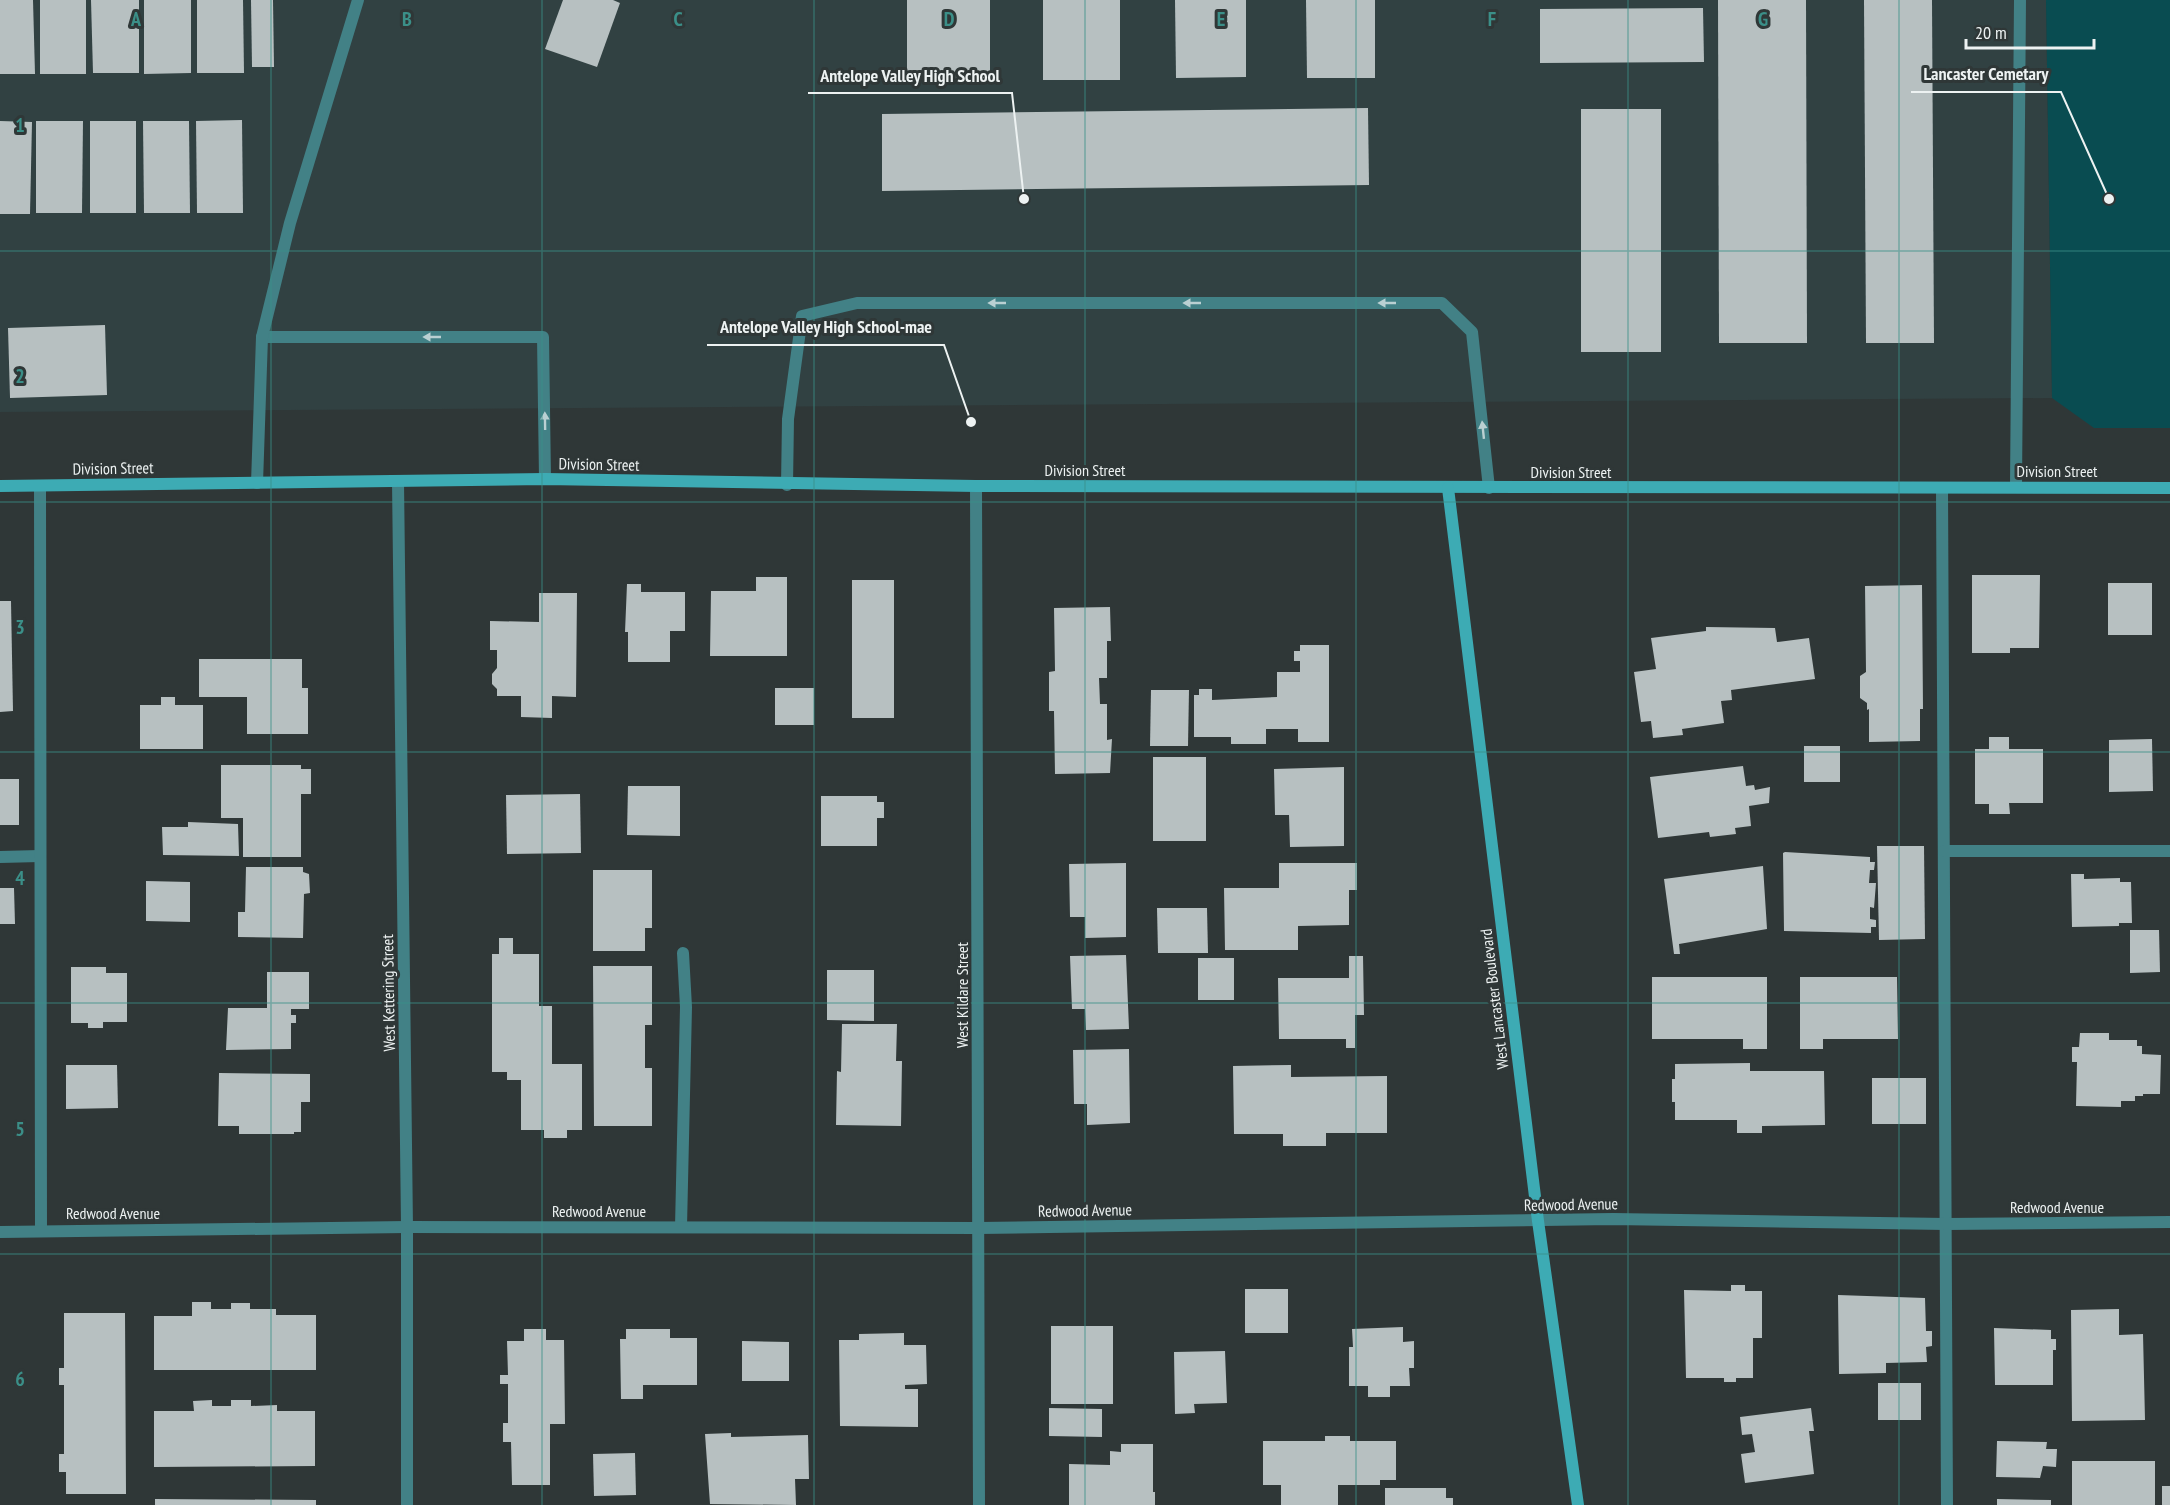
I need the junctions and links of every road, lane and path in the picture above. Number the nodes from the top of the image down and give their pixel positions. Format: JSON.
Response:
{"nodes":[{"id":1,"x":358,"y":0,"type":"edge"},
{"id":2,"x":2020,"y":0,"type":"edge"},
{"id":3,"x":262,"y":337,"type":"junction"},
{"id":4,"x":545,"y":479,"type":"junction"},
{"id":5,"x":398,"y":481,"type":"junction"},
{"id":6,"x":257,"y":483,"type":"junction"},
{"id":7,"x":788,"y":485,"type":"junction"},
{"id":8,"x":0,"y":486,"type":"edge"},
{"id":9,"x":40,"y":486,"type":"junction"},
{"id":10,"x":976,"y":486,"type":"junction"},
{"id":11,"x":2016,"y":487,"type":"junction"},
{"id":12,"x":1448,"y":488,"type":"junction"},
{"id":13,"x":1489,"y":488,"type":"junction"},
{"id":14,"x":1942,"y":488,"type":"junction"},
{"id":15,"x":2170,"y":488,"type":"edge"},
{"id":16,"x":1944,"y":851,"type":"junction"},
{"id":17,"x":2170,"y":851,"type":"edge"},
{"id":18,"x":40,"y":856,"type":"junction"},
{"id":19,"x":0,"y":857,"type":"edge"},
{"id":20,"x":683,"y":953,"type":"dead end"},
{"id":21,"x":1538,"y":1221,"type":"junction"},
{"id":22,"x":2170,"y":1222,"type":"edge"},
{"id":23,"x":1946,"y":1224,"type":"junction"},
{"id":24,"x":407,"y":1227,"type":"junction"},
{"id":25,"x":681,"y":1227,"type":"junction"},
{"id":26,"x":979,"y":1228,"type":"junction"},
{"id":27,"x":41,"y":1230,"type":"junction"},
{"id":28,"x":0,"y":1232,"type":"edge"},
{"id":29,"x":407,"y":1505,"type":"edge"},
{"id":30,"x":979,"y":1505,"type":"edge"},
{"id":31,"x":1578,"y":1505,"type":"edge"},
{"id":32,"x":1947,"y":1505,"type":"edge"}],
"edges":[{"from":1,"to":3,"type":"street"},
{"from":2,"to":11,"type":"street"},
{"from":4,"to":3,"type":"street","one_way":true},
{"from":3,"to":6,"type":"street"},
{"from":4,"to":5,"type":"main road","name":"Division Street"},
{"from":4,"to":7,"type":"main road","name":"Division Street"},
{"from":5,"to":6,"type":"main road","name":"Division Street"},
{"from":5,"to":24,"type":"street","name":"West Kettering Street"},
{"from":6,"to":9,"type":"main road","name":"Division Street"},
{"from":7,"to":10,"type":"main road","name":"Division Street"},
{"from":13,"to":7,"type":"street","one_way":true},
{"from":8,"to":9,"type":"main road","name":"Division Street"},
{"from":9,"to":18,"type":"street"},
{"from":10,"to":12,"type":"main road","name":"Division Street"},
{"from":10,"to":26,"type":"street","name":"West Kildare Street"},
{"from":11,"to":14,"type":"main road","name":"Division Street"},
{"from":11,"to":15,"type":"main road","name":"Division Street"},
{"from":12,"to":13,"type":"main road","name":"Division Street"},
{"from":12,"to":21,"type":"main road","name":"West Lancaster Boulevard"},
{"from":13,"to":14,"type":"main road","name":"Division Street"},
{"from":14,"to":16,"type":"street"},
{"from":16,"to":17,"type":"street"},
{"from":16,"to":23,"type":"street"},
{"from":18,"to":19,"type":"street"},
{"from":18,"to":27,"type":"street"},
{"from":20,"to":25,"type":"street"},
{"from":21,"to":23,"type":"street","name":"Redwood Avenue"},
{"from":21,"to":26,"type":"street","name":"Redwood Avenue"},
{"from":21,"to":31,"type":"main road","name":"West Lancaster Boulevard"},
{"from":22,"to":23,"type":"street","name":"Redwood Avenue"},
{"from":23,"to":32,"type":"street"},
{"from":24,"to":25,"type":"street","name":"Redwood Avenue"},
{"from":24,"to":27,"type":"street","name":"Redwood Avenue"},
{"from":24,"to":29,"type":"street","name":"West Kettering Street"},
{"from":25,"to":26,"type":"street","name":"Redwood Avenue"},
{"from":26,"to":30,"type":"street","name":"West Kildare Street"},
{"from":27,"to":28,"type":"street","name":"Redwood Avenue"}]}
